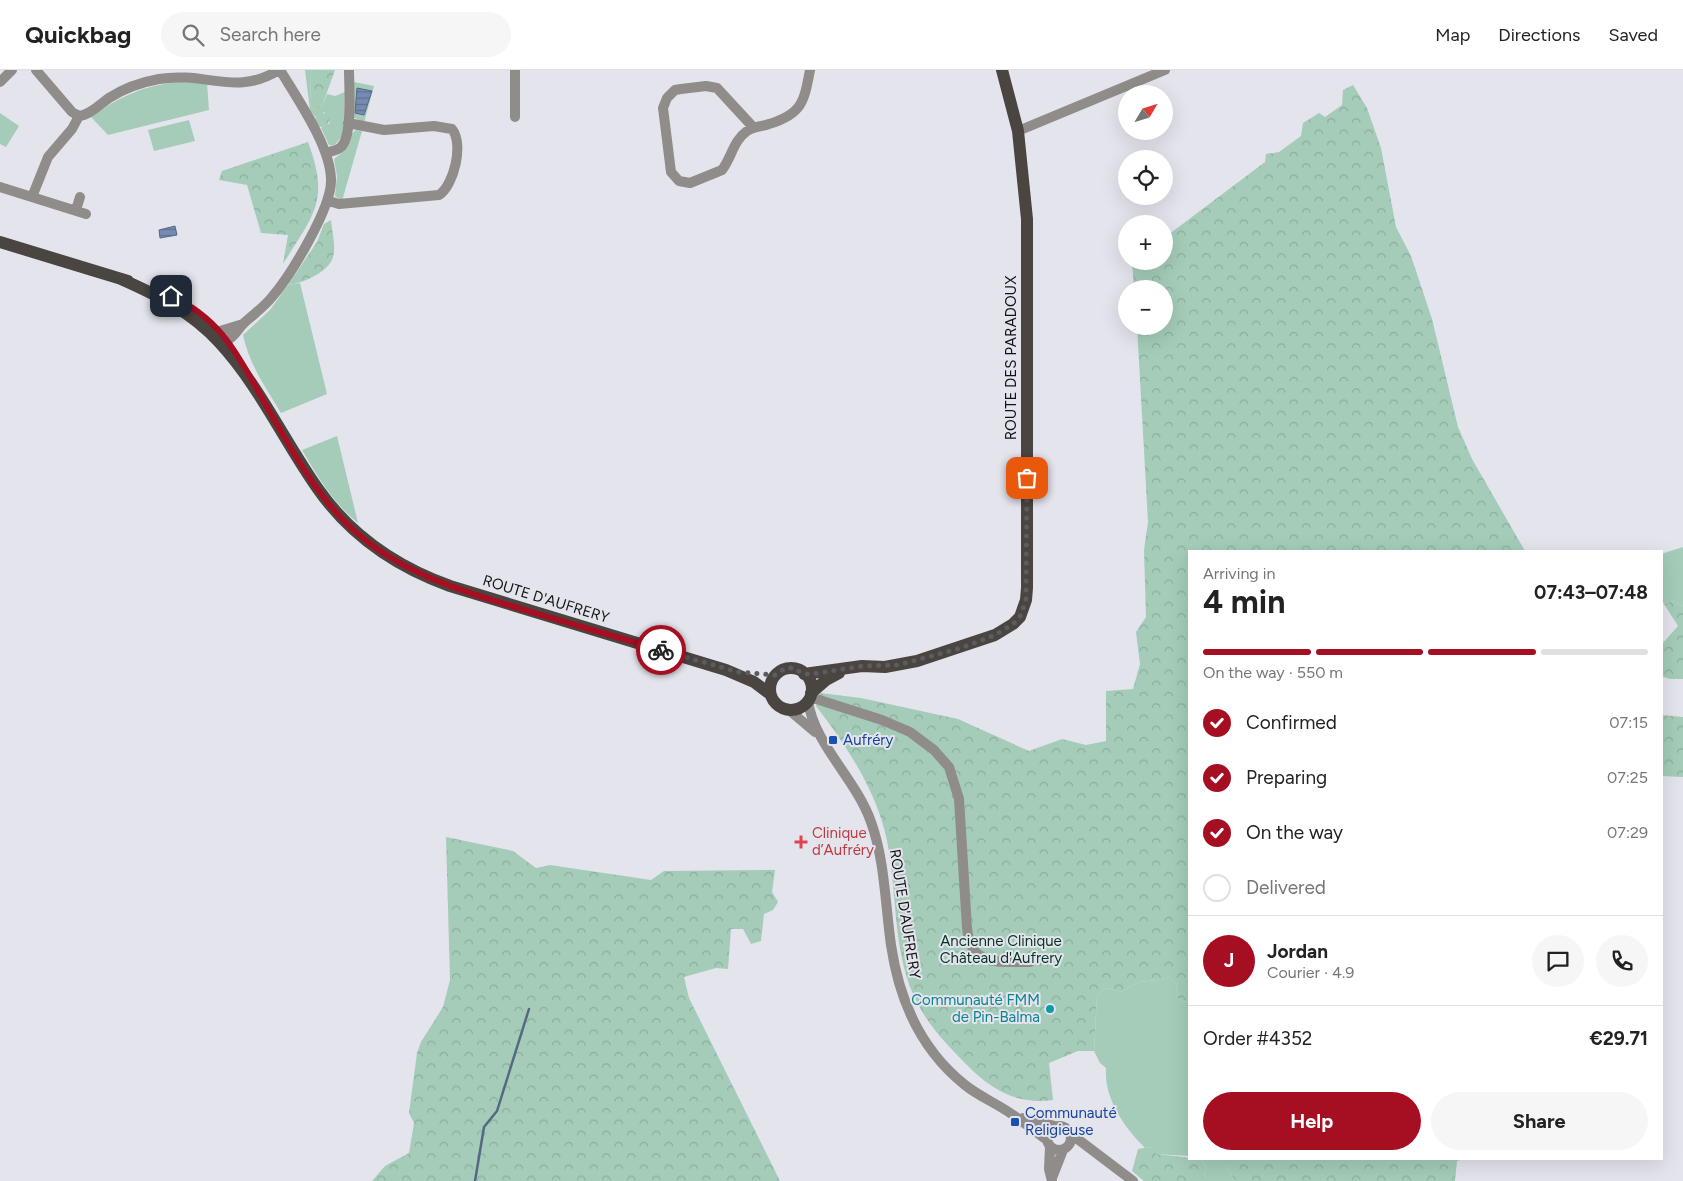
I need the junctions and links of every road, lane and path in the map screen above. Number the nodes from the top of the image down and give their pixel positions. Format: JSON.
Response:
{"nodes":[{"id":1,"x":12,"y":70,"type":"edge"},
{"id":2,"x":36,"y":70,"type":"edge"},
{"id":3,"x":280,"y":70,"type":"edge"},
{"id":4,"x":349,"y":70,"type":"edge"},
{"id":5,"x":515,"y":70,"type":"edge"},
{"id":6,"x":810,"y":70,"type":"edge"},
{"id":7,"x":1002,"y":70,"type":"edge"},
{"id":8,"x":1165,"y":70,"type":"edge"},
{"id":9,"x":0,"y":82,"type":"edge"},
{"id":10,"x":79,"y":116,"type":"junction"},
{"id":11,"x":514,"y":117,"type":"dead end"},
{"id":12,"x":348,"y":123,"type":"junction"},
{"id":13,"x":753,"y":127,"type":"junction"},
{"id":14,"x":1018,"y":131,"type":"junction"},
{"id":15,"x":326,"y":153,"type":"junction"},
{"id":16,"x":0,"y":187,"type":"edge"},
{"id":17,"x":32,"y":197,"type":"junction"},
{"id":18,"x":80,"y":197,"type":"dead end"},
{"id":19,"x":329,"y":201,"type":"junction"},
{"id":20,"x":76,"y":210,"type":"junction"},
{"id":21,"x":86,"y":214,"type":"dead end"},
{"id":22,"x":0,"y":242,"type":"edge"},
{"id":23,"x":222,"y":337,"type":"junction"},
{"id":24,"x":852,"y":668,"type":"junction"},
{"id":25,"x":726,"y":670,"type":"junction"},
{"id":26,"x":804,"y":674,"type":"junction"},
{"id":27,"x":775,"y":675,"type":"junction"},
{"id":28,"x":770,"y":694,"type":"junction"},
{"id":29,"x":810,"y":697,"type":"junction"},
{"id":30,"x":789,"y":710,"type":"junction"},
{"id":31,"x":826,"y":744,"type":"junction"},
{"id":32,"x":1030,"y":962,"type":"dead end"},
{"id":33,"x":1012,"y":1114,"type":"junction"},
{"id":34,"x":1054,"y":1126,"type":"junction"},
{"id":35,"x":1071,"y":1134,"type":"junction"},
{"id":36,"x":1048,"y":1143,"type":"junction"},
{"id":37,"x":1065,"y":1149,"type":"junction"},
{"id":38,"x":1104,"y":1157,"type":"junction"},
{"id":39,"x":1052,"y":1180,"type":"edge"},
{"id":40,"x":1133,"y":1181,"type":"edge"}],
"edges":[{"from":1,"to":9,"type":"street"},
{"from":2,"to":10,"type":"street"},
{"from":3,"to":10,"type":"street"},
{"from":3,"to":15,"type":"street"},
{"from":4,"to":12,"type":"street"},
{"from":5,"to":11,"type":"street"},
{"from":6,"to":13,"type":"street"},
{"from":7,"to":14,"type":"main road","name":"ROUTE DES PARADOUX"},
{"from":8,"to":14,"type":"street"},
{"from":10,"to":17,"type":"street"},
{"from":12,"to":15,"type":"street"},
{"from":12,"to":19,"type":"street"},
{"from":13,"to":13,"type":"street"},
{"from":14,"to":24,"type":"main road","name":"ROUTE DES PARADOUX"},
{"from":15,"to":19,"type":"street"},
{"from":16,"to":17,"type":"street"},
{"from":17,"to":20,"type":"street"},
{"from":18,"to":20,"type":"street"},
{"from":19,"to":23,"type":"street"},
{"from":20,"to":21,"type":"street"},
{"from":22,"to":23,"type":"main road","name":"ROUTE D'AUFRERY"},
{"from":23,"to":25,"type":"main road","name":"ROUTE D'AUFRERY"},
{"from":24,"to":26,"type":"main road","name":"ROUTE DES PARADOUX"},
{"from":24,"to":29,"type":"main road"},
{"from":25,"to":27,"type":"main road","name":"ROUTE D'AUFRERY"},
{"from":25,"to":28,"type":"main road","name":"ROUTE D'AUFRERY"},
{"from":26,"to":27,"type":"main road"},
{"from":26,"to":29,"type":"main road"},
{"from":27,"to":28,"type":"main road"},
{"from":28,"to":30,"type":"main road"},
{"from":29,"to":30,"type":"main road"},
{"from":29,"to":31,"type":"street","name":"ROUTE D'AUFRERY"},
{"from":29,"to":32,"type":"street"},
{"from":30,"to":31,"type":"street","name":"ROUTE D'AUFRERY"},
{"from":31,"to":33,"type":"street","name":"ROUTE D'AUFRERY"},
{"from":33,"to":34,"type":"street","name":"ROUTE D'AUFRERY"},
{"from":33,"to":36,"type":"street","name":"ROUTE D'AUFRERY"},
{"from":34,"to":35,"type":"street"},
{"from":34,"to":36,"type":"street"},
{"from":35,"to":37,"type":"street"},
{"from":35,"to":38,"type":"street"},
{"from":36,"to":37,"type":"street"},
{"from":36,"to":39,"type":"street"},
{"from":37,"to":38,"type":"street"},
{"from":37,"to":39,"type":"street"},
{"from":38,"to":40,"type":"street"}]}
